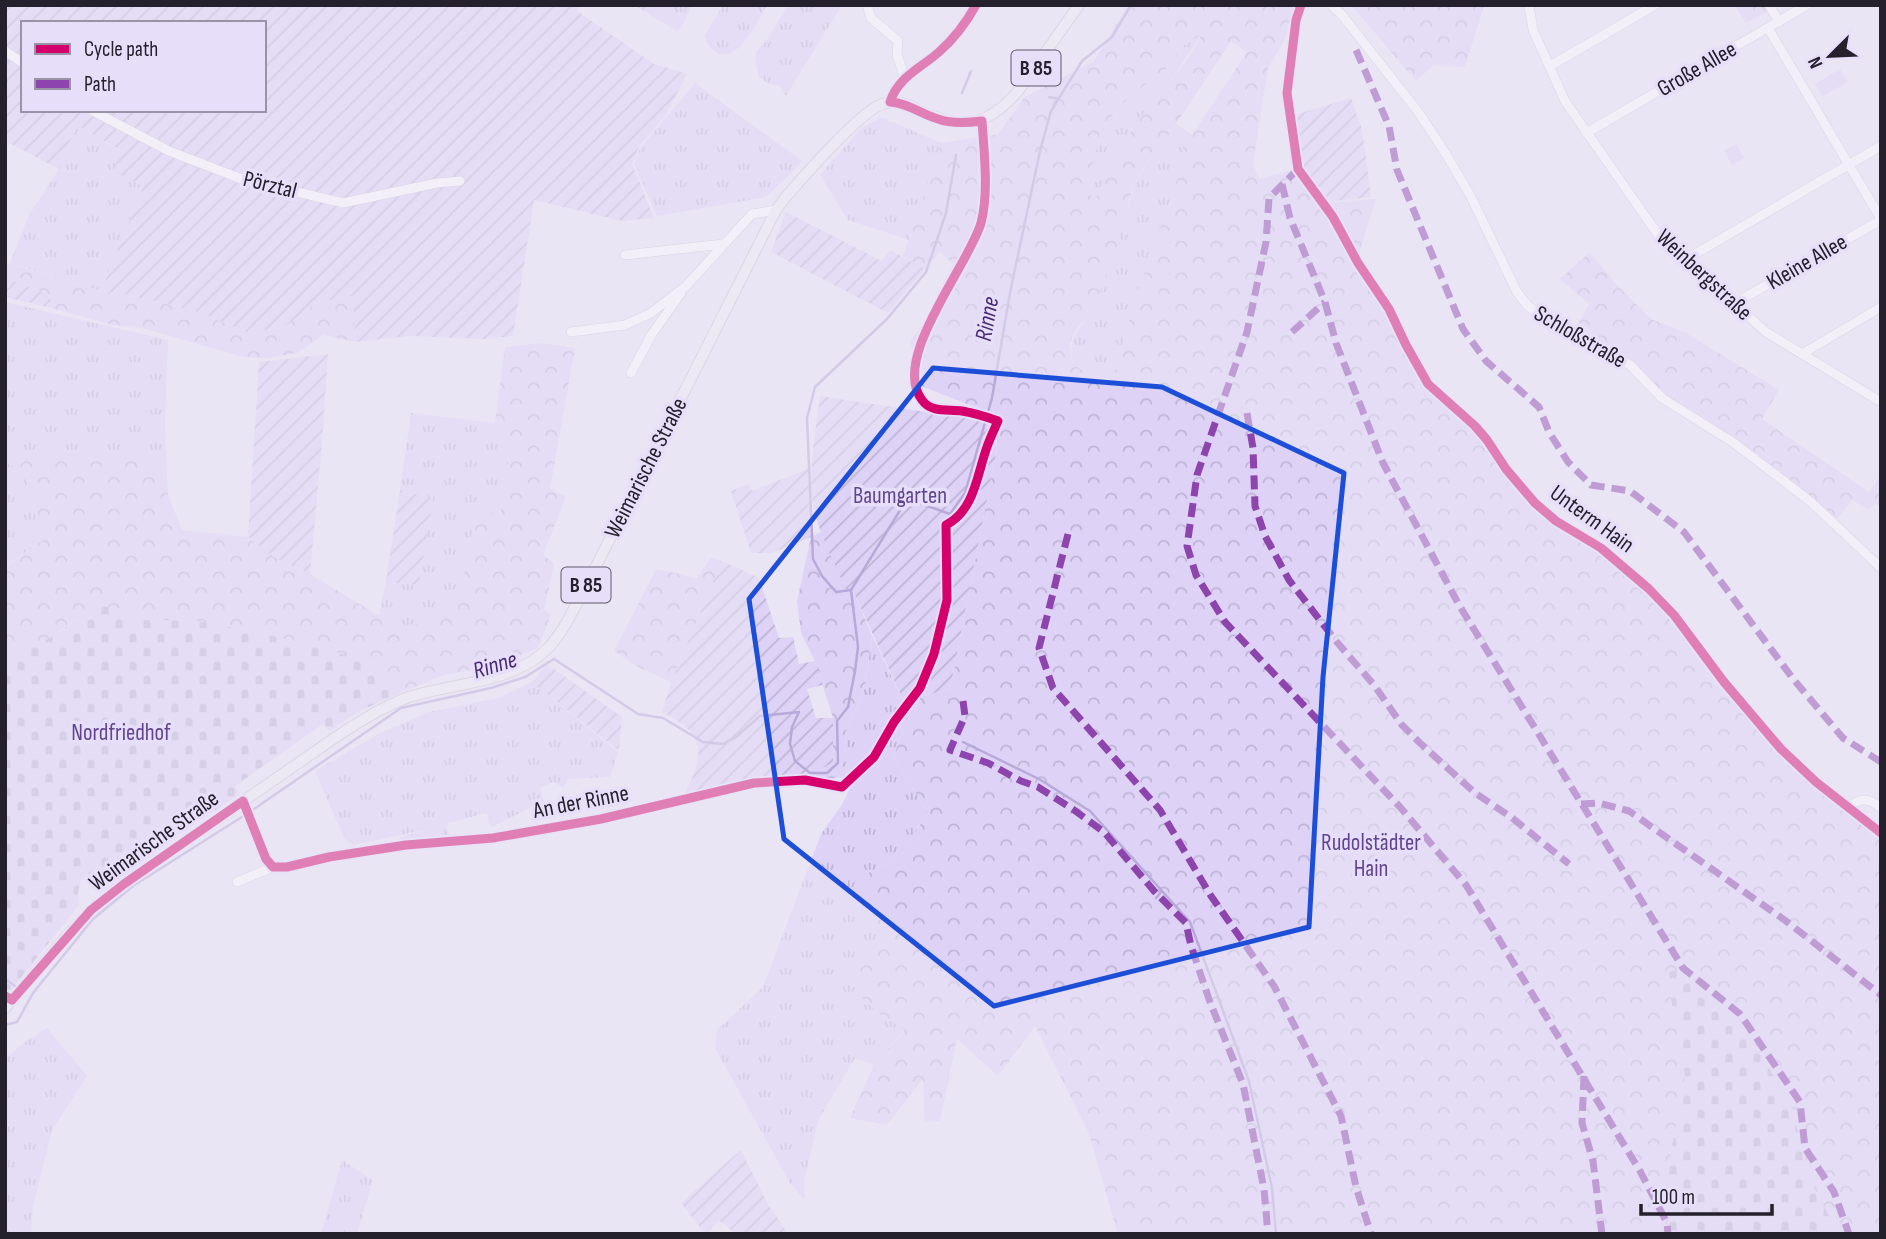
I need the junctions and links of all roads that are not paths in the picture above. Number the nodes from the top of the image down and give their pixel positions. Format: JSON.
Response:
{"nodes":[{"id":1,"x":867,"y":5,"type":"edge"},
{"id":2,"x":976,"y":5,"type":"edge"},
{"id":3,"x":1079,"y":5,"type":"edge"},
{"id":4,"x":1301,"y":5,"type":"edge"},
{"id":5,"x":1331,"y":5,"type":"edge"},
{"id":6,"x":1529,"y":5,"type":"edge"},
{"id":7,"x":1655,"y":5,"type":"edge"},
{"id":8,"x":1769,"y":5,"type":"edge"},
{"id":9,"x":1807,"y":5,"type":"edge"},
{"id":10,"x":1779,"y":22,"type":"junction"},
{"id":11,"x":1768,"y":28,"type":"junction"},
{"id":12,"x":5,"y":51,"type":"edge"},
{"id":13,"x":21,"y":62,"type":"edge"},
{"id":14,"x":1550,"y":66,"type":"junction"},
{"id":15,"x":905,"y":78,"type":"junction"},
{"id":16,"x":890,"y":102,"type":"junction"},
{"id":17,"x":95,"y":112,"type":"edge"},
{"id":18,"x":1586,"y":133,"type":"junction"},
{"id":19,"x":1881,"y":146,"type":"edge"},
{"id":20,"x":1849,"y":163,"type":"junction"},
{"id":21,"x":460,"y":181,"type":"dead end"},
{"id":22,"x":776,"y":210,"type":"junction"},
{"id":23,"x":1881,"y":219,"type":"edge"},
{"id":24,"x":723,"y":244,"type":"junction"},
{"id":25,"x":625,"y":255,"type":"dead end"},
{"id":26,"x":1684,"y":261,"type":"junction"},
{"id":27,"x":687,"y":286,"type":"junction"},
{"id":28,"x":1733,"y":304,"type":"junction"},
{"id":29,"x":1881,"y":307,"type":"edge"},
{"id":30,"x":570,"y":332,"type":"dead end"},
{"id":31,"x":1802,"y":354,"type":"junction"},
{"id":32,"x":631,"y":373,"type":"dead end"},
{"id":33,"x":1881,"y":402,"type":"edge"},
{"id":34,"x":1881,"y":568,"type":"edge"},
{"id":35,"x":920,"y":688,"type":"dead end"},
{"id":36,"x":1849,"y":807,"type":"junction"},
{"id":37,"x":247,"y":808,"type":"junction"},
{"id":38,"x":1881,"y":808,"type":"edge"},
{"id":39,"x":1881,"y":833,"type":"edge"},
{"id":40,"x":273,"y":867,"type":"junction"},
{"id":41,"x":237,"y":882,"type":"dead end"},
{"id":42,"x":8,"y":1001,"type":"edge"}],
"edges":[{"from":1,"to":15,"type":"street"},
{"from":2,"to":15,"type":"street"},
{"from":3,"to":16,"type":"main road","number":"B 85"},
{"from":4,"to":36,"type":"street","name":"Unterm Hain"},
{"from":5,"to":34,"type":"street","name":"Schloßstraße"},
{"from":6,"to":14,"type":"street","name":"Weinbergstraße"},
{"from":7,"to":14,"type":"street"},
{"from":8,"to":10,"type":"street"},
{"from":9,"to":10,"type":"street","name":"Große Allee"},
{"from":10,"to":11,"type":"street","name":"Große Allee"},
{"from":11,"to":18,"type":"street","name":"Große Allee"},
{"from":11,"to":20,"type":"street"},
{"from":12,"to":13,"type":"street"},
{"from":14,"to":18,"type":"street","name":"Weinbergstraße"},
{"from":15,"to":16,"type":"street"},
{"from":16,"to":22,"type":"main road","name":"Weimarische Straße","number":"B 85"},
{"from":17,"to":21,"type":"street","name":"Pörztal"},
{"from":18,"to":26,"type":"street","name":"Weinbergstraße"},
{"from":19,"to":20,"type":"street"},
{"from":20,"to":23,"type":"street"},
{"from":20,"to":26,"type":"street"},
{"from":22,"to":24,"type":"street"},
{"from":22,"to":37,"type":"main road","name":"Weimarische Straße","number":"B 85"},
{"from":23,"to":28,"type":"street","name":"Kleine Allee"},
{"from":24,"to":25,"type":"street"},
{"from":24,"to":27,"type":"street"},
{"from":26,"to":28,"type":"street","name":"Weinbergstraße"},
{"from":27,"to":30,"type":"street"},
{"from":27,"to":32,"type":"street"},
{"from":28,"to":31,"type":"street","name":"Weinbergstraße"},
{"from":29,"to":31,"type":"street"},
{"from":31,"to":33,"type":"street","name":"Weinbergstraße"},
{"from":35,"to":40,"type":"street","name":"An der Rinne"},
{"from":36,"to":38,"type":"street"},
{"from":36,"to":39,"type":"street","name":"Unterm Hain"},
{"from":37,"to":40,"type":"street"},
{"from":37,"to":42,"type":"main road","name":"Weimarische Straße","number":"B 85"},
{"from":40,"to":41,"type":"street","name":"An der Rinne"}]}
